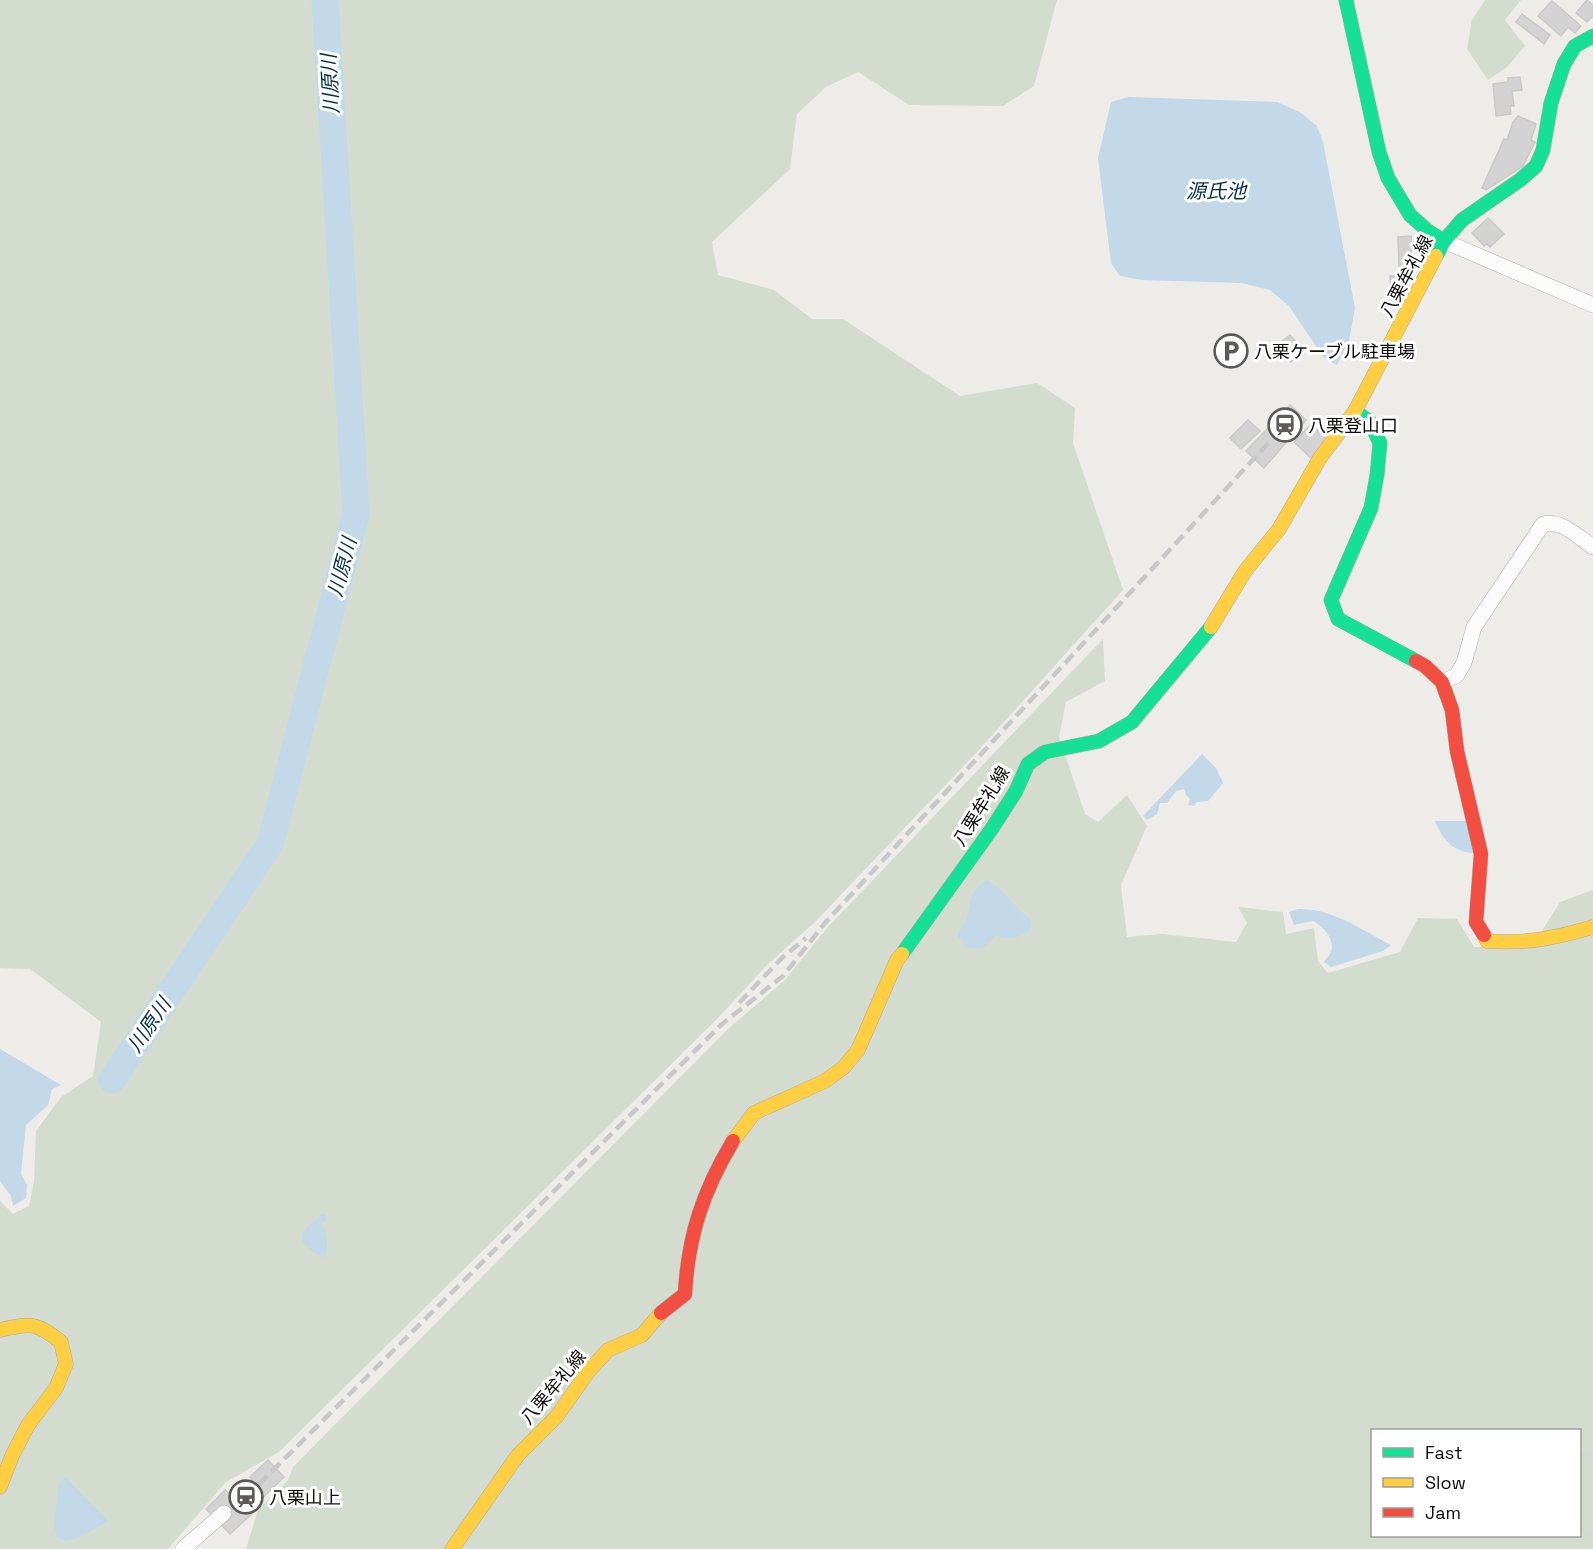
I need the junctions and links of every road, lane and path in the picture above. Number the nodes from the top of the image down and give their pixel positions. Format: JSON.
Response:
{"nodes":[{"id":1,"x":1346,"y":0,"type":"edge"},
{"id":2,"x":1593,"y":36,"type":"edge"},
{"id":3,"x":1444,"y":241,"type":"junction"},
{"id":4,"x":1593,"y":305,"type":"edge"},
{"id":5,"x":1355,"y":411,"type":"junction"},
{"id":6,"x":1593,"y":547,"type":"edge"},
{"id":7,"x":1442,"y":682,"type":"junction"},
{"id":8,"x":1593,"y":927,"type":"edge"},
{"id":9,"x":0,"y":1330,"type":"edge"},
{"id":10,"x":0,"y":1488,"type":"edge"},
{"id":11,"x":224,"y":1513,"type":"dead end"},
{"id":12,"x":1581,"y":1527,"type":"edge"},
{"id":13,"x":1593,"y":1540,"type":"edge"},
{"id":14,"x":183,"y":1549,"type":"edge"},
{"id":15,"x":453,"y":1549,"type":"edge"}],
"edges":[{"from":1,"to":3,"type":"main road"},
{"from":2,"to":3,"type":"main road","name":"八栗牟礼線"},
{"from":3,"to":4,"type":"street"},
{"from":3,"to":5,"type":"main road","name":"八栗牟礼線"},
{"from":5,"to":7,"type":"main road"},
{"from":5,"to":15,"type":"main road","name":"八栗牟礼線"},
{"from":6,"to":7,"type":"street"},
{"from":7,"to":8,"type":"main road"},
{"from":9,"to":10,"type":"main road"},
{"from":11,"to":14,"type":"street"},
{"from":12,"to":13,"type":"path"}]}
